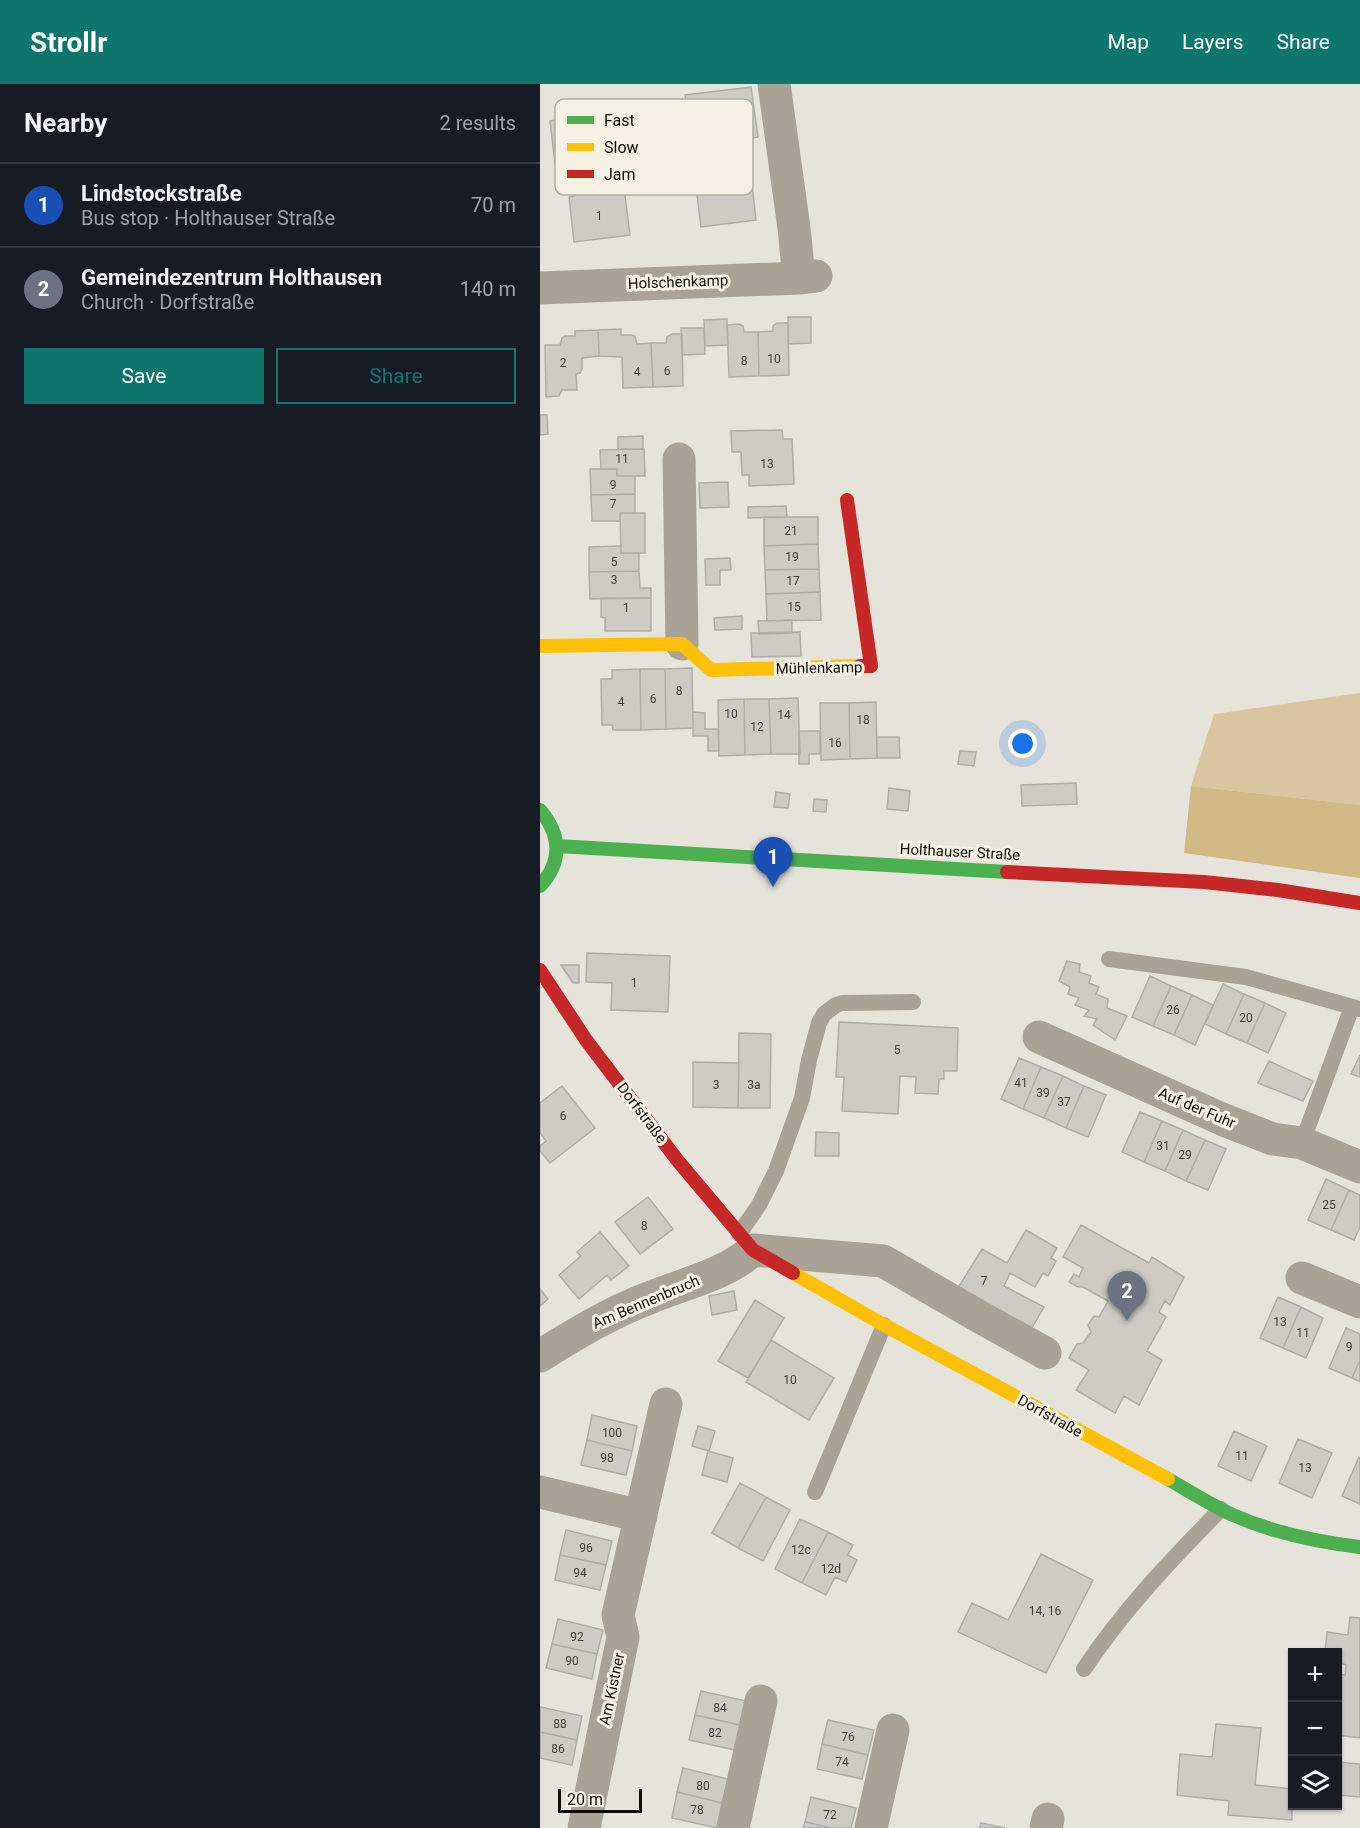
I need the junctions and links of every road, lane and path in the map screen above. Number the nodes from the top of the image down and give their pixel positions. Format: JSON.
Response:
{"nodes":[{"id":1,"x":774,"y":84,"type":"edge"},
{"id":2,"x":540,"y":288,"type":"edge"},
{"id":3,"x":679,"y":459,"type":"dead end"},
{"id":4,"x":847,"y":500,"type":"dead end"},
{"id":5,"x":682,"y":644,"type":"junction"},
{"id":6,"x":540,"y":646,"type":"edge"},
{"id":7,"x":540,"y":810,"type":"edge"},
{"id":8,"x":557,"y":846,"type":"junction"},
{"id":9,"x":540,"y":886,"type":"edge"},
{"id":10,"x":1360,"y":903,"type":"edge"},
{"id":11,"x":1109,"y":959,"type":"dead end"},
{"id":12,"x":540,"y":970,"type":"edge"},
{"id":13,"x":914,"y":1002,"type":"dead end"},
{"id":14,"x":1356,"y":1008,"type":"edge"},
{"id":15,"x":1039,"y":1037,"type":"dead end"},
{"id":16,"x":1302,"y":1143,"type":"junction"},
{"id":17,"x":1360,"y":1167,"type":"edge"},
{"id":18,"x":746,"y":1242,"type":"junction"},
{"id":19,"x":1302,"y":1278,"type":"dead end"},
{"id":20,"x":1360,"y":1302,"type":"edge"},
{"id":21,"x":884,"y":1325,"type":"junction"},
{"id":22,"x":1045,"y":1353,"type":"dead end"},
{"id":23,"x":540,"y":1356,"type":"edge"},
{"id":24,"x":666,"y":1404,"type":"dead end"},
{"id":25,"x":540,"y":1492,"type":"edge"},
{"id":26,"x":815,"y":1492,"type":"dead end"},
{"id":27,"x":1221,"y":1509,"type":"junction"},
{"id":28,"x":641,"y":1516,"type":"junction"},
{"id":29,"x":1360,"y":1547,"type":"edge"},
{"id":30,"x":1084,"y":1669,"type":"dead end"},
{"id":31,"x":761,"y":1701,"type":"dead end"},
{"id":32,"x":893,"y":1730,"type":"dead end"},
{"id":33,"x":584,"y":1828,"type":"edge"},
{"id":34,"x":733,"y":1828,"type":"edge"},
{"id":35,"x":871,"y":1828,"type":"edge"}],
"edges":[{"from":1,"to":2,"type":"street","name":"Holschenkamp"},
{"from":3,"to":5,"type":"street"},
{"from":4,"to":5,"type":"street","name":"Mühlenkamp"},
{"from":5,"to":6,"type":"street"},
{"from":7,"to":8,"type":"street"},
{"from":8,"to":9,"type":"street"},
{"from":8,"to":10,"type":"street","name":"Holthauser Straße"},
{"from":11,"to":14,"type":"lane"},
{"from":12,"to":18,"type":"street","name":"Dorfstraße"},
{"from":13,"to":18,"type":"lane"},
{"from":14,"to":16,"type":"lane"},
{"from":15,"to":16,"type":"street","name":"Auf der Fuhr"},
{"from":16,"to":17,"type":"street","name":"Auf der Fuhr"},
{"from":18,"to":21,"type":"street","name":"Dorfstraße"},
{"from":18,"to":22,"type":"street"},
{"from":18,"to":23,"type":"street","name":"Am Bennenbruch"},
{"from":19,"to":20,"type":"street"},
{"from":21,"to":26,"type":"lane"},
{"from":21,"to":27,"type":"street","name":"Dorfstraße"},
{"from":24,"to":28,"type":"street","name":"Am Kistner"},
{"from":25,"to":28,"type":"street"},
{"from":27,"to":29,"type":"street","name":"Dorfstraße"},
{"from":27,"to":30,"type":"lane"},
{"from":28,"to":33,"type":"street","name":"Am Kistner"},
{"from":31,"to":34,"type":"street"},
{"from":32,"to":35,"type":"street"}]}
